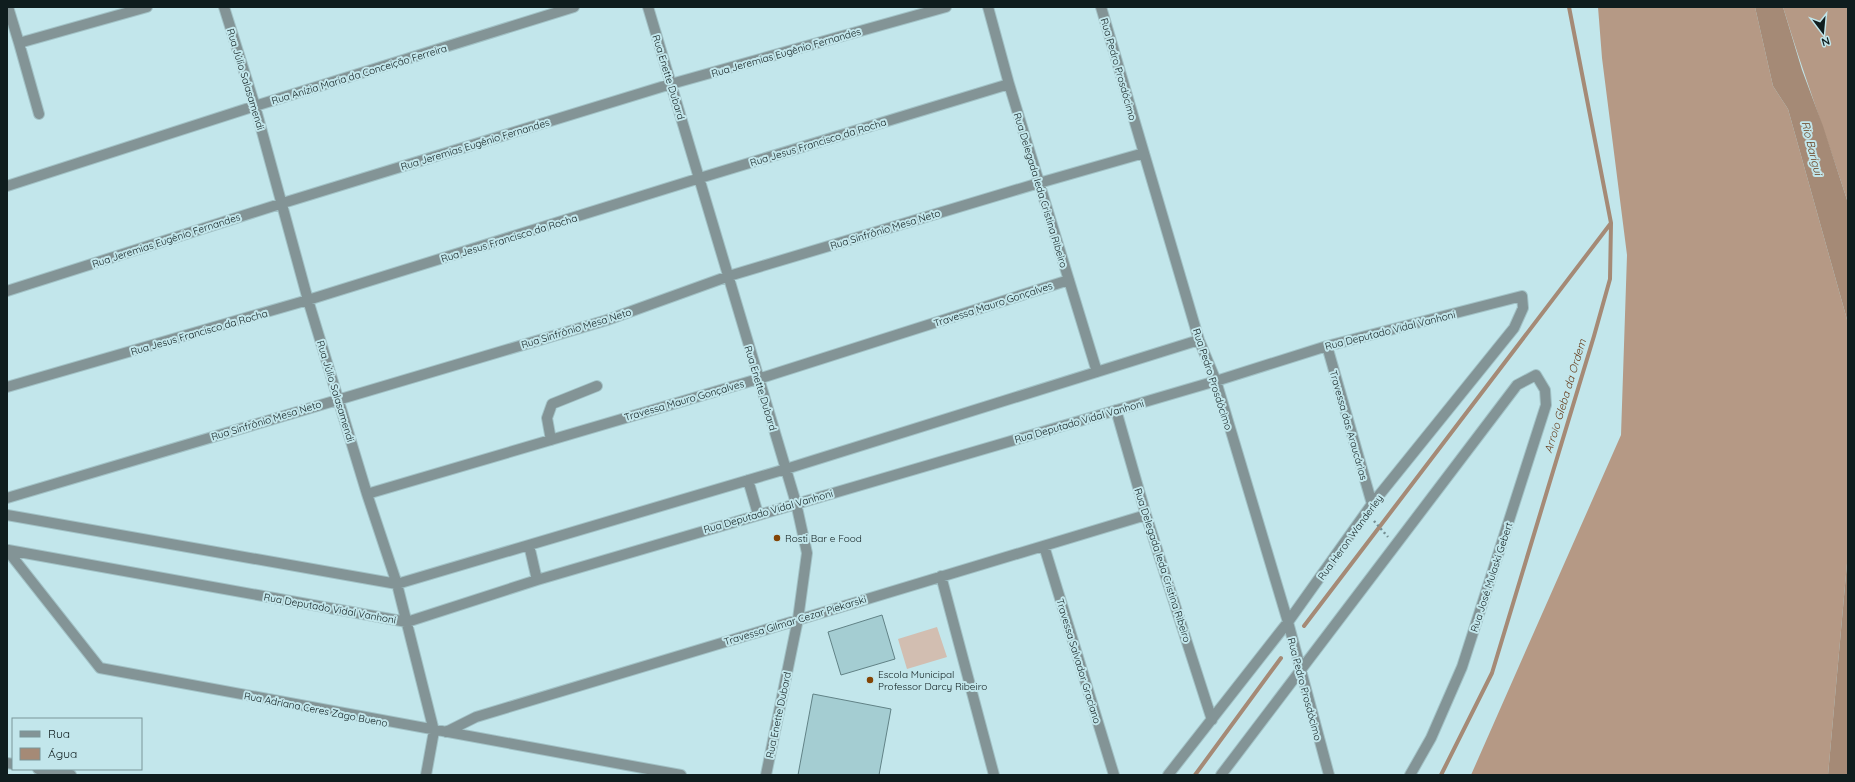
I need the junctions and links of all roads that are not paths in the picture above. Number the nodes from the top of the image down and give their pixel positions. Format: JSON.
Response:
{"nodes":[{"id":1,"x":8,"y":7,"type":"edge"},
{"id":2,"x":147,"y":7,"type":"edge"},
{"id":3,"x":224,"y":7,"type":"edge"},
{"id":4,"x":574,"y":7,"type":"edge"},
{"id":5,"x":648,"y":7,"type":"edge"},
{"id":6,"x":946,"y":7,"type":"edge"},
{"id":7,"x":988,"y":7,"type":"edge"},
{"id":8,"x":1101,"y":7,"type":"edge"},
{"id":9,"x":19,"y":43,"type":"junction"},
{"id":10,"x":671,"y":84,"type":"junction"},
{"id":11,"x":1009,"y":84,"type":"junction"},
{"id":12,"x":255,"y":106,"type":"junction"},
{"id":13,"x":39,"y":114,"type":"dead end"},
{"id":14,"x":1144,"y":153,"type":"junction"},
{"id":15,"x":700,"y":178,"type":"junction"},
{"id":16,"x":1039,"y":182,"type":"junction"},
{"id":17,"x":7,"y":186,"type":"edge"},
{"id":18,"x":283,"y":203,"type":"junction"},
{"id":19,"x":729,"y":276,"type":"junction"},
{"id":20,"x":1069,"y":280,"type":"junction"},
{"id":21,"x":7,"y":291,"type":"edge"},
{"id":22,"x":1522,"y":296,"type":"joint"},
{"id":23,"x":308,"y":300,"type":"junction"},
{"id":24,"x":1199,"y":340,"type":"junction"},
{"id":25,"x":1327,"y":346,"type":"junction"},
{"id":26,"x":1097,"y":372,"type":"junction"},
{"id":27,"x":758,"y":379,"type":"junction"},
{"id":28,"x":1216,"y":381,"type":"junction"},
{"id":29,"x":597,"y":386,"type":"dead end"},
{"id":30,"x":7,"y":387,"type":"edge"},
{"id":31,"x":339,"y":398,"type":"junction"},
{"id":32,"x":1116,"y":410,"type":"junction"},
{"id":33,"x":551,"y":440,"type":"junction"},
{"id":34,"x":786,"y":469,"type":"junction"},
{"id":35,"x":748,"y":480,"type":"junction"},
{"id":36,"x":367,"y":494,"type":"junction"},
{"id":37,"x":7,"y":498,"type":"edge"},
{"id":38,"x":796,"y":503,"type":"junction"},
{"id":39,"x":1372,"y":504,"type":"junction"},
{"id":40,"x":758,"y":514,"type":"junction"},
{"id":41,"x":7,"y":515,"type":"edge"},
{"id":42,"x":1146,"y":515,"type":"junction"},
{"id":43,"x":529,"y":545,"type":"junction"},
{"id":44,"x":1044,"y":546,"type":"junction"},
{"id":45,"x":7,"y":550,"type":"edge"},
{"id":46,"x":941,"y":576,"type":"junction"},
{"id":47,"x":537,"y":580,"type":"junction"},
{"id":48,"x":397,"y":584,"type":"junction"},
{"id":49,"x":798,"y":619,"type":"junction"},
{"id":50,"x":407,"y":622,"type":"junction"},
{"id":51,"x":1288,"y":622,"type":"junction"},
{"id":52,"x":1300,"y":670,"type":"junction"},
{"id":53,"x":1212,"y":720,"type":"junction"},
{"id":54,"x":434,"y":731,"type":"junction"},
{"id":55,"x":446,"y":732,"type":"junction"},
{"id":56,"x":43,"y":770,"type":"edge"},
{"id":57,"x":70,"y":775,"type":"edge"},
{"id":58,"x":426,"y":775,"type":"edge"},
{"id":59,"x":681,"y":775,"type":"edge"},
{"id":60,"x":766,"y":775,"type":"edge"},
{"id":61,"x":994,"y":775,"type":"edge"},
{"id":62,"x":1114,"y":775,"type":"edge"},
{"id":63,"x":1168,"y":775,"type":"edge"},
{"id":64,"x":1221,"y":775,"type":"edge"},
{"id":65,"x":1329,"y":775,"type":"edge"},
{"id":66,"x":1410,"y":775,"type":"edge"}],
"edges":[{"from":1,"to":9,"type":"street"},
{"from":2,"to":9,"type":"street"},
{"from":3,"to":12,"type":"street","name":"Rua Júlio Salasamendi"},
{"from":4,"to":12,"type":"street","name":"Rua Anízia Maria da Conceição Ferreira"},
{"from":5,"to":10,"type":"street","name":"Rua Enette Dubard"},
{"from":6,"to":10,"type":"street","name":"Rua Jeremias Eugênio Fernandes"},
{"from":7,"to":11,"type":"street","name":"Rua Delegada Ieda Cristina Ribeiro"},
{"from":8,"to":14,"type":"street","name":"Rua Pedro Prosdócimo"},
{"from":9,"to":13,"type":"street"},
{"from":10,"to":15,"type":"street","name":"Rua Enette Dubard"},
{"from":10,"to":18,"type":"street","name":"Rua Jeremias Eugênio Fernandes"},
{"from":11,"to":15,"type":"street","name":"Rua Jesus Francisco da Rocha"},
{"from":11,"to":16,"type":"street","name":"Rua Delegada Ieda Cristina Ribeiro"},
{"from":12,"to":17,"type":"street","name":"Rua Anízia Maria da Conceição Ferreira"},
{"from":12,"to":18,"type":"street","name":"Rua Júlio Salasamendi"},
{"from":14,"to":16,"type":"street","name":"Rua Sinfrônio Mesa Neto"},
{"from":14,"to":24,"type":"street","name":"Rua Pedro Prosdócimo"},
{"from":15,"to":19,"type":"street","name":"Rua Enette Dubard"},
{"from":15,"to":23,"type":"street","name":"Rua Jesus Francisco da Rocha"},
{"from":16,"to":19,"type":"street","name":"Rua Sinfrônio Mesa Neto"},
{"from":16,"to":20,"type":"street","name":"Rua Delegada Ieda Cristina Ribeiro"},
{"from":18,"to":21,"type":"street","name":"Rua Jeremias Eugênio Fernandes"},
{"from":18,"to":23,"type":"street","name":"Rua Júlio Salasamendi"},
{"from":19,"to":27,"type":"street","name":"Rua Enette Dubard"},
{"from":19,"to":31,"type":"street","name":"Rua Sinfrônio Mesa Neto"},
{"from":20,"to":26,"type":"street","name":"Rua Delegada Ieda Cristina Ribeiro"},
{"from":20,"to":27,"type":"street","name":"Travessa Mauro Gonçalves"},
{"from":22,"to":25,"type":"street","name":"Rua Deputado Vidal Vanhoni"},
{"from":22,"to":39,"type":"street","name":"Rua Heron Wanderley"},
{"from":23,"to":30,"type":"street","name":"Rua Jesus Francisco da Rocha"},
{"from":23,"to":31,"type":"street","name":"Rua Júlio Salasamendi"},
{"from":24,"to":26,"type":"street"},
{"from":24,"to":28,"type":"street","name":"Rua Pedro Prosdócimo"},
{"from":25,"to":28,"type":"street","name":"Rua Deputado Vidal Vanhoni"},
{"from":25,"to":39,"type":"street","name":"Travessa das Araucárias"},
{"from":26,"to":34,"type":"street"},
{"from":27,"to":33,"type":"street","name":"Travessa Mauro Gonçalves"},
{"from":27,"to":34,"type":"street","name":"Rua Enette Dubard"},
{"from":28,"to":32,"type":"street","name":"Rua Deputado Vidal Vanhoni"},
{"from":28,"to":51,"type":"street","name":"Rua Pedro Prosdócimo"},
{"from":29,"to":33,"type":"street"},
{"from":31,"to":36,"type":"street","name":"Rua Júlio Salasamendi"},
{"from":31,"to":37,"type":"street","name":"Rua Sinfrônio Mesa Neto"},
{"from":32,"to":38,"type":"street","name":"Rua Deputado Vidal Vanhoni"},
{"from":32,"to":42,"type":"street","name":"Rua Delegada Ieda Cristina Ribeiro"},
{"from":33,"to":36,"type":"street","name":"Travessa Mauro Gonçalves"},
{"from":34,"to":35,"type":"street"},
{"from":34,"to":38,"type":"street","name":"Rua Enette Dubard"},
{"from":35,"to":40,"type":"street"},
{"from":35,"to":43,"type":"street"},
{"from":36,"to":48,"type":"street","name":"Rua Júlio Salasamendi"},
{"from":38,"to":40,"type":"street","name":"Rua Deputado Vidal Vanhoni"},
{"from":38,"to":49,"type":"street","name":"Rua Enette Dubard"},
{"from":39,"to":51,"type":"street","name":"Rua Heron Wanderley"},
{"from":40,"to":47,"type":"street","name":"Rua Deputado Vidal Vanhoni"},
{"from":41,"to":48,"type":"street"},
{"from":42,"to":44,"type":"street","name":"Travessa Gilmar Cezar Piekarski"},
{"from":42,"to":53,"type":"street","name":"Rua Delegada Ieda Cristina Ribeiro"},
{"from":43,"to":47,"type":"street"},
{"from":43,"to":48,"type":"street"},
{"from":44,"to":46,"type":"street","name":"Travessa Gilmar Cezar Piekarski"},
{"from":44,"to":62,"type":"street","name":"Travessa Salvador Graciano"},
{"from":45,"to":50,"type":"street","name":"Rua Deputado Vidal Vanhoni"},
{"from":45,"to":54,"type":"street","name":"Rua Adriana Ceres Zago Bueno"},
{"from":46,"to":49,"type":"street","name":"Travessa Gilmar Cezar Piekarski"},
{"from":46,"to":61,"type":"street"},
{"from":47,"to":50,"type":"street","name":"Rua Deputado Vidal Vanhoni"},
{"from":48,"to":50,"type":"street","name":"Rua Júlio Salasamendi"},
{"from":49,"to":55,"type":"street","name":"Travessa Gilmar Cezar Piekarski"},
{"from":49,"to":60,"type":"street","name":"Rua Enette Dubard"},
{"from":50,"to":54,"type":"street","name":"Rua Júlio Salasamendi"},
{"from":51,"to":52,"type":"street","name":"Rua Pedro Prosdócimo"},
{"from":51,"to":53,"type":"street","name":"Rua Heron Wanderley"},
{"from":52,"to":64,"type":"street"},
{"from":52,"to":65,"type":"street","name":"Rua Pedro Prosdócimo"},
{"from":52,"to":66,"type":"street","name":"Rua José Mulaski Gebert"},
{"from":53,"to":63,"type":"street","name":"Rua Heron Wanderley"},
{"from":54,"to":55,"type":"street","name":"Rua Adriana Ceres Zago Bueno"},
{"from":54,"to":58,"type":"street","name":"Rua Júlio Salasamendi"},
{"from":55,"to":59,"type":"street","name":"Rua Adriana Ceres Zago Bueno"},
{"from":56,"to":57,"type":"street"}]}
